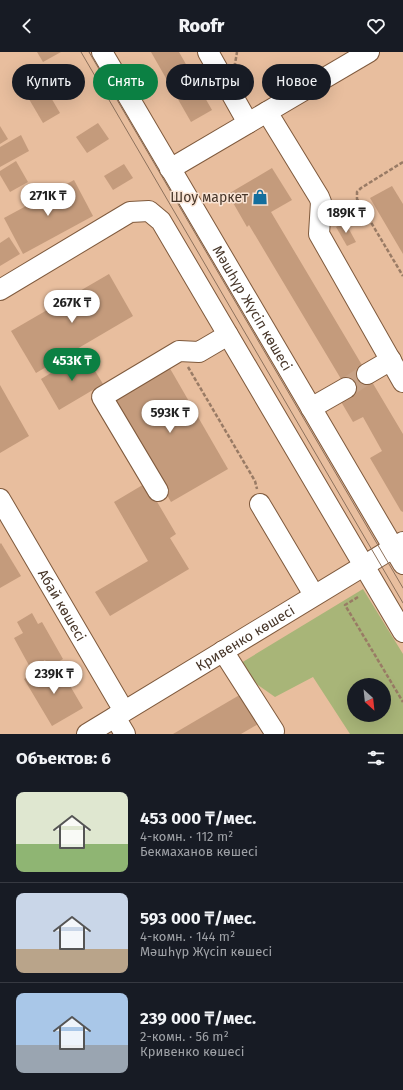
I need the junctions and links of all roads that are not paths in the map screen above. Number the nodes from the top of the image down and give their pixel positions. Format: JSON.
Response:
{"nodes":[{"id":1,"x":102,"y":52,"type":"edge"},
{"id":2,"x":208,"y":52,"type":"edge"},
{"id":3,"x":356,"y":55,"type":"edge"},
{"id":4,"x":267,"y":112,"type":"junction"},
{"id":5,"x":248,"y":123,"type":"junction"},
{"id":6,"x":170,"y":169,"type":"junction"},
{"id":7,"x":0,"y":290,"type":"edge"},
{"id":8,"x":228,"y":335,"type":"junction"},
{"id":9,"x":391,"y":360,"type":"junction"},
{"id":10,"x":367,"y":374,"type":"tunnel mouth"},
{"id":11,"x":403,"y":382,"type":"edge"},
{"id":12,"x":346,"y":388,"type":"tunnel mouth"},
{"id":13,"x":311,"y":408,"type":"junction"},
{"id":14,"x":158,"y":491,"type":"dead end"},
{"id":15,"x":0,"y":499,"type":"edge"},
{"id":16,"x":260,"y":504,"type":"road end"},
{"id":17,"x":400,"y":551,"type":"edge"},
{"id":18,"x":363,"y":565,"type":"junction"},
{"id":19,"x":314,"y":595,"type":"junction"},
{"id":20,"x":403,"y":632,"type":"edge"},
{"id":21,"x":223,"y":651,"type":"junction"},
{"id":22,"x":119,"y":714,"type":"junction"},
{"id":23,"x":274,"y":731,"type":"dead end"},
{"id":24,"x":87,"y":734,"type":"edge"},
{"id":25,"x":125,"y":734,"type":"edge"}],
"edges":[{"from":1,"to":6,"type":"street","name":"Мәшһүр Жүсіп көшесі"},
{"from":2,"to":5,"type":"street"},
{"from":3,"to":4,"type":"street"},
{"from":4,"to":5,"type":"street"},
{"from":4,"to":9,"type":"street"},
{"from":5,"to":6,"type":"street"},
{"from":6,"to":13,"type":"street","name":"Мәшһүр Жүсіп көшесі"},
{"from":7,"to":8,"type":"street"},
{"from":8,"to":14,"type":"street"},
{"from":8,"to":18,"type":"street"},
{"from":9,"to":10,"type":"street"},
{"from":9,"to":11,"type":"street"},
{"from":12,"to":13,"type":"street"},
{"from":13,"to":17,"type":"street","name":"Мәшһүр Жүсіп көшесі"},
{"from":15,"to":22,"type":"street","name":"Абай көшесі"},
{"from":16,"to":19,"type":"street"},
{"from":17,"to":18,"type":"street","name":"Кривенко көшесі"},
{"from":18,"to":19,"type":"street","name":"Кривенко көшесі"},
{"from":18,"to":20,"type":"street"},
{"from":19,"to":21,"type":"street","name":"Кривенко көшесі"},
{"from":21,"to":22,"type":"street","name":"Кривенко көшесі"},
{"from":21,"to":23,"type":"street"},
{"from":22,"to":24,"type":"street","name":"Кривенко көшесі"},
{"from":22,"to":25,"type":"street","name":"Абай көшесі"}]}
